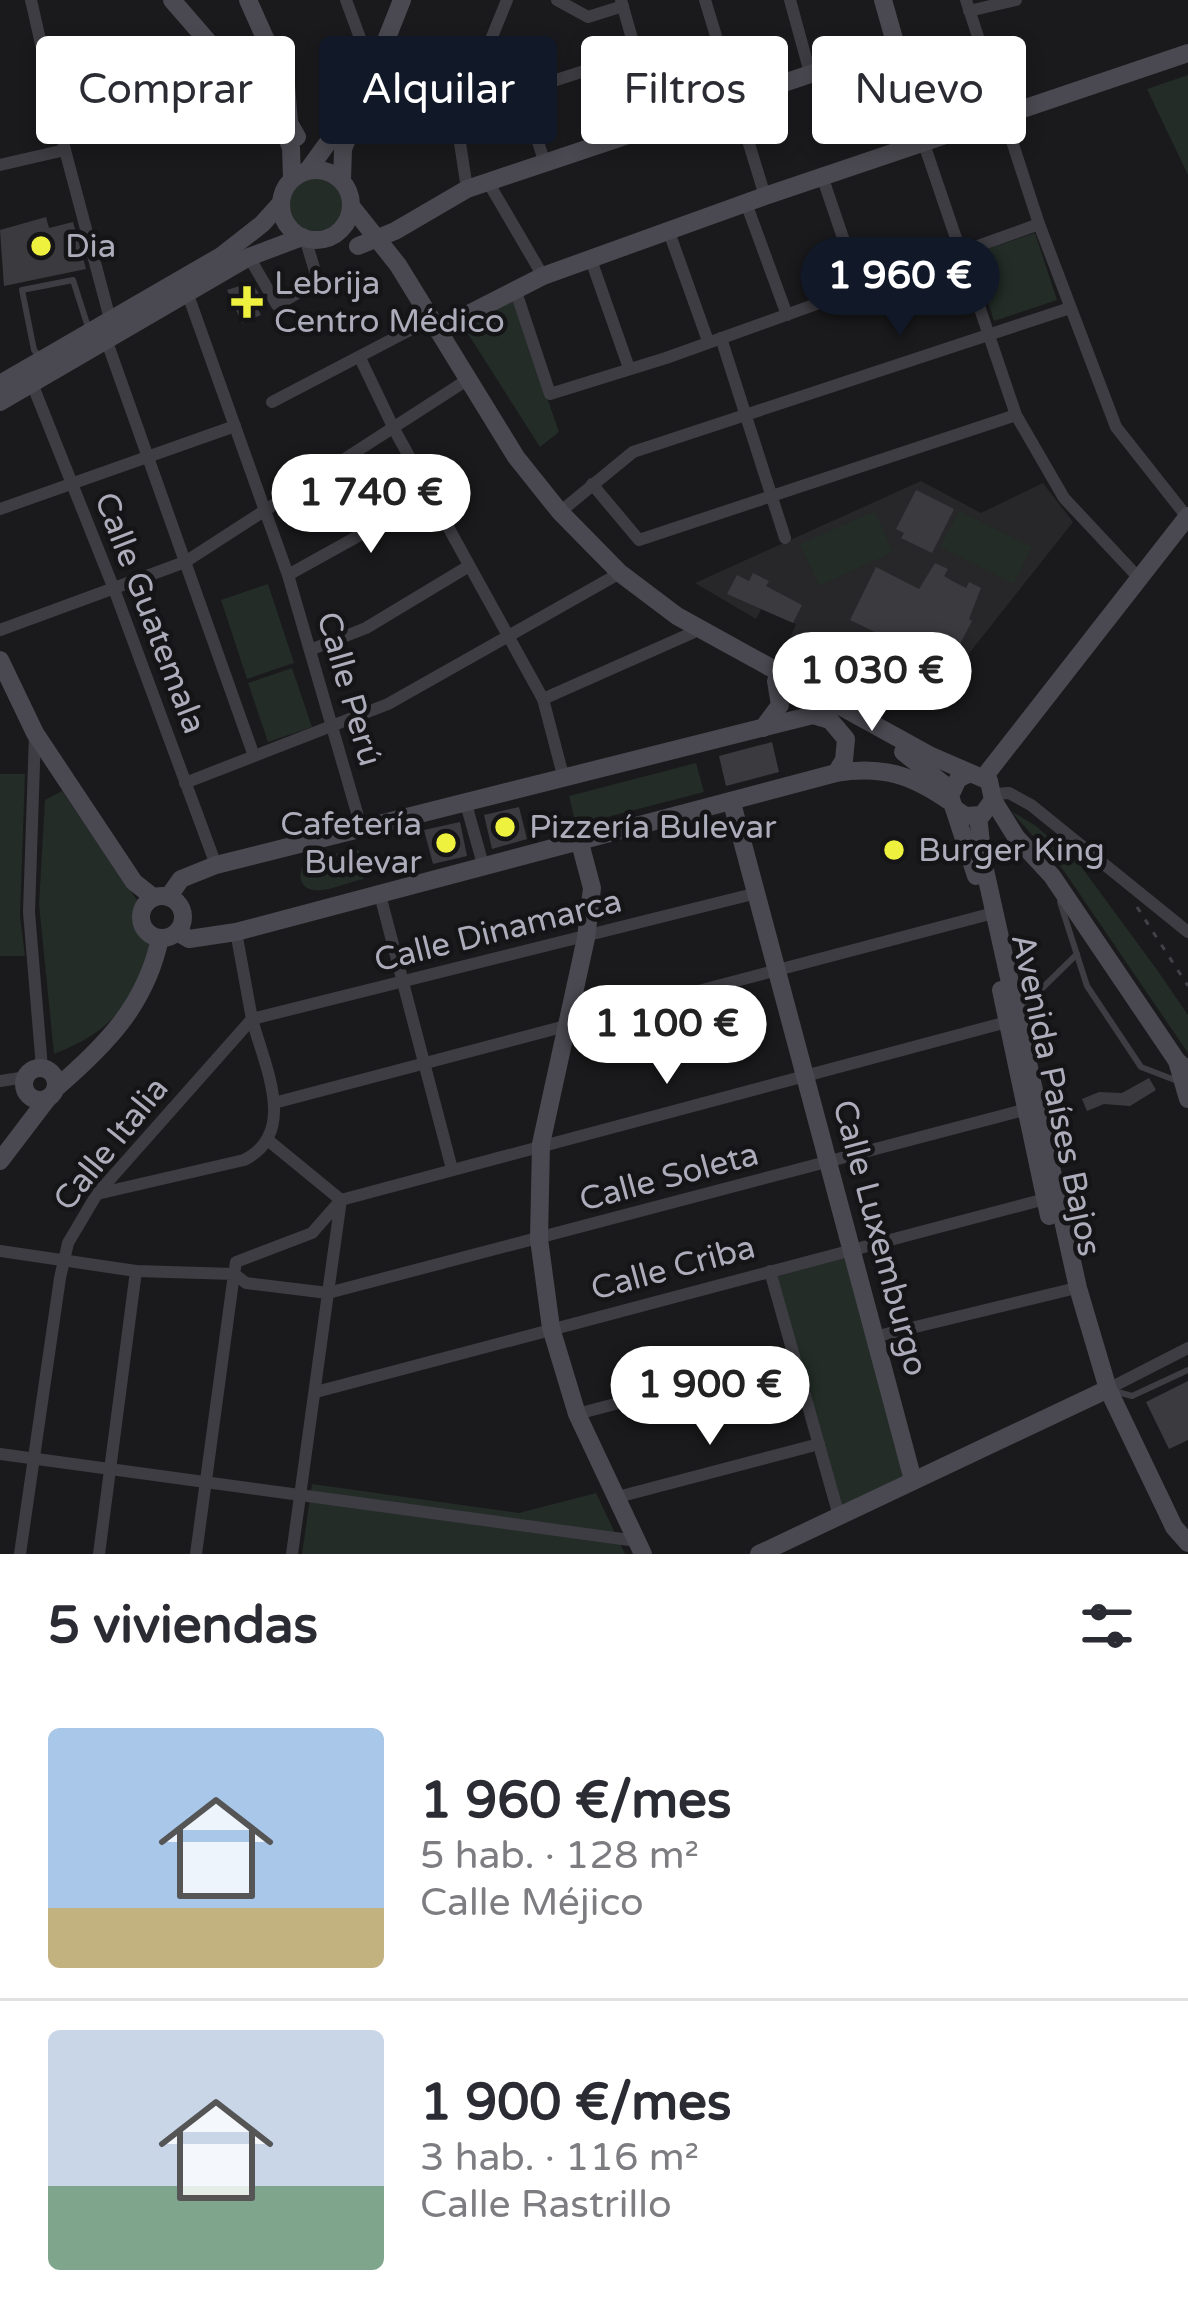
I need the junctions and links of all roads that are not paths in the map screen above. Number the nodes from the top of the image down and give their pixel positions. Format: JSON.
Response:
{"nodes":[{"id":1,"x":31,"y":0,"type":"edge"},
{"id":2,"x":172,"y":0,"type":"edge"},
{"id":3,"x":248,"y":0,"type":"edge"},
{"id":4,"x":346,"y":0,"type":"edge"},
{"id":5,"x":393,"y":0,"type":"edge"},
{"id":6,"x":402,"y":0,"type":"edge"},
{"id":7,"x":507,"y":0,"type":"edge"},
{"id":8,"x":557,"y":0,"type":"edge"},
{"id":9,"x":705,"y":0,"type":"edge"},
{"id":10,"x":790,"y":0,"type":"edge"},
{"id":11,"x":883,"y":0,"type":"edge"},
{"id":12,"x":1016,"y":0,"type":"edge"},
{"id":13,"x":622,"y":3,"type":"edge"},
{"id":14,"x":968,"y":5,"type":"edge"},
{"id":15,"x":359,"y":36,"type":"edge"},
{"id":16,"x":378,"y":36,"type":"edge"},
{"id":17,"x":388,"y":36,"type":"edge"},
{"id":18,"x":492,"y":36,"type":"edge"},
{"id":19,"x":632,"y":36,"type":"edge"},
{"id":20,"x":716,"y":36,"type":"edge"},
{"id":21,"x":894,"y":36,"type":"edge"},
{"id":22,"x":978,"y":36,"type":"edge"},
{"id":23,"x":1188,"y":53,"type":"edge"},
{"id":24,"x":581,"y":72,"type":"edge"},
{"id":25,"x":811,"y":73,"type":"joint"},
{"id":26,"x":788,"y":81,"type":"edge"},
{"id":27,"x":1026,"y":106,"type":"edge"},
{"id":28,"x":327,"y":144,"type":"edge"},
{"id":29,"x":345,"y":144,"type":"edge"},
{"id":30,"x":460,"y":144,"type":"edge"},
{"id":31,"x":603,"y":144,"type":"edge"},
{"id":32,"x":744,"y":144,"type":"edge"},
{"id":33,"x":914,"y":144,"type":"edge"},
{"id":34,"x":924,"y":144,"type":"edge"},
{"id":35,"x":1012,"y":144,"type":"edge"},
{"id":36,"x":65,"y":150,"type":"junction"},
{"id":37,"x":544,"y":164,"type":"junction"},
{"id":38,"x":0,"y":165,"type":"edge"},
{"id":39,"x":309,"y":170,"type":"junction"},
{"id":40,"x":823,"y":176,"type":"junction"},
{"id":41,"x":341,"y":180,"type":"junction"},
{"id":42,"x":488,"y":182,"type":"junction"},
{"id":43,"x":467,"y":189,"type":"junction"},
{"id":44,"x":756,"y":200,"type":"junction"},
{"id":45,"x":280,"y":204,"type":"junction"},
{"id":46,"x":351,"y":206,"type":"junction"},
{"id":47,"x":1039,"y":224,"type":"junction"},
{"id":48,"x":669,"y":232,"type":"junction"},
{"id":49,"x":303,"y":238,"type":"junction"},
{"id":50,"x":328,"y":238,"type":"junction"},
{"id":51,"x":368,"y":243,"type":"junction"},
{"id":52,"x":962,"y":250,"type":"junction"},
{"id":53,"x":249,"y":257,"type":"junction"},
{"id":54,"x":591,"y":260,"type":"junction"},
{"id":55,"x":543,"y":276,"type":"junction"},
{"id":56,"x":860,"y":288,"type":"junction"},
{"id":57,"x":187,"y":292,"type":"junction"},
{"id":58,"x":516,"y":292,"type":"junction"},
{"id":59,"x":1070,"y":308,"type":"junction"},
{"id":60,"x":787,"y":315,"type":"junction"},
{"id":61,"x":434,"y":324,"type":"junction"},
{"id":62,"x":102,"y":329,"type":"junction"},
{"id":63,"x":989,"y":334,"type":"junction"},
{"id":64,"x":714,"y":340,"type":"junction"},
{"id":65,"x":41,"y":358,"type":"junction"},
{"id":66,"x":360,"y":358,"type":"junction"},
{"id":67,"x":629,"y":368,"type":"junction"},
{"id":68,"x":467,"y":380,"type":"junction"},
{"id":69,"x":31,"y":382,"type":"junction"},
{"id":70,"x":0,"y":385,"type":"edge"},
{"id":71,"x":0,"y":402,"type":"edge"},
{"id":72,"x":272,"y":402,"type":"dead end"},
{"id":73,"x":1016,"y":415,"type":"junction"},
{"id":74,"x":746,"y":416,"type":"junction"},
{"id":75,"x":235,"y":426,"type":"junction"},
{"id":76,"x":394,"y":429,"type":"junction"},
{"id":77,"x":148,"y":456,"type":"junction"},
{"id":78,"x":72,"y":483,"type":"junction"},
{"id":79,"x":592,"y":484,"type":"junction"},
{"id":80,"x":432,"y":495,"type":"junction"},
{"id":81,"x":773,"y":497,"type":"junction"},
{"id":82,"x":0,"y":509,"type":"edge"},
{"id":83,"x":263,"y":512,"type":"junction"},
{"id":84,"x":560,"y":512,"type":"junction"},
{"id":85,"x":1188,"y":517,"type":"edge"},
{"id":86,"x":785,"y":538,"type":"dead end"},
{"id":87,"x":185,"y":562,"type":"junction"},
{"id":88,"x":469,"y":566,"type":"junction"},
{"id":89,"x":620,"y":573,"type":"junction"},
{"id":90,"x":288,"y":575,"type":"junction"},
{"id":91,"x":1137,"y":577,"type":"junction"},
{"id":92,"x":114,"y":589,"type":"junction"},
{"id":93,"x":677,"y":616,"type":"junction"},
{"id":94,"x":0,"y":630,"type":"edge"},
{"id":95,"x":692,"y":633,"type":"junction"},
{"id":96,"x":508,"y":634,"type":"junction"},
{"id":97,"x":310,"y":650,"type":"junction"},
{"id":98,"x":0,"y":660,"type":"edge"},
{"id":99,"x":776,"y":681,"type":"junction"},
{"id":100,"x":543,"y":699,"type":"junction"},
{"id":101,"x":833,"y":713,"type":"junction"},
{"id":102,"x":763,"y":728,"type":"junction"},
{"id":103,"x":330,"y":730,"type":"junction"},
{"id":104,"x":35,"y":733,"type":"junction"},
{"id":105,"x":254,"y":756,"type":"junction"},
{"id":106,"x":836,"y":773,"type":"junction"},
{"id":107,"x":564,"y":779,"type":"junction"},
{"id":108,"x":185,"y":783,"type":"junction"},
{"id":109,"x":984,"y":796,"type":"junction"},
{"id":110,"x":952,"y":800,"type":"junction"},
{"id":111,"x":732,"y":803,"type":"junction"},
{"id":112,"x":466,"y":804,"type":"junction"},
{"id":113,"x":362,"y":830,"type":"junction"},
{"id":114,"x":580,"y":843,"type":"junction"},
{"id":115,"x":216,"y":866,"type":"junction"},
{"id":116,"x":484,"y":868,"type":"junction"},
{"id":117,"x":1052,"y":876,"type":"junction"},
{"id":118,"x":757,"y":893,"type":"junction"},
{"id":119,"x":380,"y":895,"type":"junction"},
{"id":120,"x":161,"y":897,"type":"junction"},
{"id":121,"x":986,"y":915,"type":"junction"},
{"id":122,"x":236,"y":932,"type":"junction"},
{"id":123,"x":1188,"y":932,"type":"edge"},
{"id":124,"x":169,"y":935,"type":"junction"},
{"id":125,"x":586,"y":938,"type":"junction"},
{"id":126,"x":1078,"y":954,"type":"junction"},
{"id":127,"x":779,"y":971,"type":"junction"},
{"id":128,"x":403,"y":982,"type":"junction"},
{"id":129,"x":1012,"y":1017,"type":"junction"},
{"id":130,"x":253,"y":1019,"type":"junction"},
{"id":131,"x":566,"y":1027,"type":"junction"},
{"id":132,"x":88,"y":1055,"type":"junction"},
{"id":133,"x":424,"y":1064,"type":"junction"},
{"id":134,"x":806,"y":1076,"type":"junction"},
{"id":135,"x":36,"y":1077,"type":"junction"},
{"id":136,"x":1184,"y":1079,"type":"edge"},
{"id":137,"x":0,"y":1081,"type":"edge"},
{"id":138,"x":51,"y":1093,"type":"junction"},
{"id":139,"x":274,"y":1103,"type":"junction"},
{"id":140,"x":1024,"y":1111,"type":"junction"},
{"id":141,"x":24,"y":1125,"type":"junction"},
{"id":142,"x":269,"y":1141,"type":"junction"},
{"id":143,"x":541,"y":1144,"type":"junction"},
{"id":144,"x":0,"y":1161,"type":"edge"},
{"id":145,"x":829,"y":1163,"type":"junction"},
{"id":146,"x":452,"y":1169,"type":"junction"},
{"id":147,"x":97,"y":1194,"type":"junction"},
{"id":148,"x":1045,"y":1199,"type":"junction"},
{"id":149,"x":341,"y":1200,"type":"junction"},
{"id":150,"x":539,"y":1239,"type":"junction"},
{"id":151,"x":850,"y":1250,"type":"junction"},
{"id":152,"x":0,"y":1251,"type":"edge"},
{"id":153,"x":64,"y":1260,"type":"junction"},
{"id":154,"x":136,"y":1271,"type":"junction"},
{"id":155,"x":770,"y":1271,"type":"junction"},
{"id":156,"x":234,"y":1274,"type":"junction"},
{"id":157,"x":1068,"y":1290,"type":"junction"},
{"id":158,"x":328,"y":1293,"type":"junction"},
{"id":159,"x":551,"y":1328,"type":"junction"},
{"id":160,"x":874,"y":1337,"type":"junction"},
{"id":161,"x":1188,"y":1348,"type":"edge"},
{"id":162,"x":794,"y":1357,"type":"junction"},
{"id":163,"x":1188,"y":1370,"type":"edge"},
{"id":164,"x":1108,"y":1389,"type":"junction"},
{"id":165,"x":316,"y":1392,"type":"junction"},
{"id":166,"x":577,"y":1414,"type":"junction"},
{"id":167,"x":819,"y":1444,"type":"junction"},
{"id":168,"x":0,"y":1454,"type":"edge"},
{"id":169,"x":34,"y":1458,"type":"junction"},
{"id":170,"x":112,"y":1469,"type":"junction"},
{"id":171,"x":913,"y":1480,"type":"junction"},
{"id":172,"x":206,"y":1482,"type":"junction"},
{"id":173,"x":300,"y":1495,"type":"junction"},
{"id":174,"x":614,"y":1498,"type":"junction"},
{"id":175,"x":838,"y":1516,"type":"junction"},
{"id":176,"x":1188,"y":1544,"type":"edge"},
{"id":177,"x":640,"y":1548,"type":"edge"},
{"id":178,"x":20,"y":1554,"type":"edge"},
{"id":179,"x":100,"y":1554,"type":"edge"},
{"id":180,"x":196,"y":1554,"type":"edge"},
{"id":181,"x":292,"y":1554,"type":"edge"},
{"id":182,"x":759,"y":1554,"type":"edge"}],
"edges":[{"from":1,"to":36,"type":"street"},
{"from":2,"to":39,"type":"street"},
{"from":3,"to":39,"type":"street"},
{"from":4,"to":15,"type":"street"},
{"from":5,"to":16,"type":"street"},
{"from":6,"to":17,"type":"street"},
{"from":7,"to":18,"type":"street"},
{"from":8,"to":13,"type":"street"},
{"from":9,"to":20,"type":"street"},
{"from":10,"to":25,"type":"street"},
{"from":11,"to":21,"type":"street"},
{"from":12,"to":14,"type":"street"},
{"from":13,"to":19,"type":"street"},
{"from":14,"to":22,"type":"street"},
{"from":23,"to":27,"type":"street"},
{"from":24,"to":37,"type":"street"},
{"from":25,"to":26,"type":"street"},
{"from":28,"to":39,"type":"street"},
{"from":29,"to":41,"type":"street"},
{"from":30,"to":43,"type":"street"},
{"from":31,"to":37,"type":"street"},
{"from":32,"to":44,"type":"street"},
{"from":33,"to":40,"type":"street"},
{"from":34,"to":52,"type":"street"},
{"from":35,"to":47,"type":"street"},
{"from":36,"to":38,"type":"street"},
{"from":36,"to":62,"type":"street"},
{"from":37,"to":42,"type":"street"},
{"from":39,"to":41,"type":"street"},
{"from":39,"to":45,"type":"street"},
{"from":40,"to":44,"type":"street"},
{"from":40,"to":56,"type":"street"},
{"from":41,"to":46,"type":"street"},
{"from":42,"to":43,"type":"street"},
{"from":42,"to":55,"type":"street"},
{"from":43,"to":51,"type":"street"},
{"from":44,"to":48,"type":"street"},
{"from":44,"to":60,"type":"street"},
{"from":45,"to":49,"type":"street"},
{"from":45,"to":62,"type":"street"},
{"from":46,"to":50,"type":"street"},
{"from":46,"to":51,"type":"street"},
{"from":47,"to":52,"type":"street"},
{"from":47,"to":59,"type":"street"},
{"from":48,"to":54,"type":"street"},
{"from":48,"to":64,"type":"street"},
{"from":49,"to":50,"type":"street"},
{"from":49,"to":53,"type":"street"},
{"from":49,"to":53,"type":"street"},
{"from":50,"to":51,"type":"street"},
{"from":51,"to":61,"type":"street"},
{"from":52,"to":56,"type":"street"},
{"from":52,"to":63,"type":"street"},
{"from":53,"to":57,"type":"street"},
{"from":54,"to":55,"type":"street"},
{"from":54,"to":67,"type":"street"},
{"from":55,"to":58,"type":"street"},
{"from":56,"to":60,"type":"street"},
{"from":57,"to":62,"type":"street"},
{"from":57,"to":75,"type":"street","name":"Calle Perú"},
{"from":58,"to":61,"type":"street"},
{"from":58,"to":67,"type":"street"},
{"from":59,"to":63,"type":"street"},
{"from":59,"to":85,"type":"street"},
{"from":60,"to":64,"type":"street"},
{"from":61,"to":66,"type":"street"},
{"from":61,"to":68,"type":"street"},
{"from":62,"to":65,"type":"street"},
{"from":62,"to":65,"type":"lane"},
{"from":62,"to":69,"type":"street"},
{"from":62,"to":77,"type":"street"},
{"from":63,"to":73,"type":"street"},
{"from":63,"to":74,"type":"street"},
{"from":64,"to":67,"type":"street"},
{"from":64,"to":74,"type":"street"},
{"from":65,"to":70,"type":"street"},
{"from":66,"to":72,"type":"street"},
{"from":66,"to":76,"type":"street"},
{"from":68,"to":76,"type":"street"},
{"from":68,"to":84,"type":"street"},
{"from":69,"to":71,"type":"street"},
{"from":69,"to":78,"type":"street","name":"Calle Guatemala"},
{"from":73,"to":81,"type":"street"},
{"from":73,"to":91,"type":"street"},
{"from":74,"to":79,"type":"street"},
{"from":74,"to":81,"type":"street"},
{"from":75,"to":77,"type":"street"},
{"from":75,"to":83,"type":"street","name":"Calle Perú"},
{"from":76,"to":80,"type":"street"},
{"from":76,"to":83,"type":"street"},
{"from":77,"to":78,"type":"street"},
{"from":77,"to":87,"type":"street"},
{"from":78,"to":82,"type":"street"},
{"from":78,"to":92,"type":"street","name":"Calle Guatemala"},
{"from":79,"to":81,"type":"street"},
{"from":79,"to":84,"type":"street"},
{"from":80,"to":88,"type":"street"},
{"from":80,"to":90,"type":"street"},
{"from":81,"to":86,"type":"street"},
{"from":83,"to":87,"type":"street"},
{"from":83,"to":90,"type":"street","name":"Calle Perú"},
{"from":84,"to":89,"type":"street"},
{"from":85,"to":91,"type":"street"},
{"from":87,"to":92,"type":"street"},
{"from":87,"to":105,"type":"street"},
{"from":88,"to":96,"type":"street"},
{"from":88,"to":97,"type":"street"},
{"from":89,"to":93,"type":"street"},
{"from":89,"to":96,"type":"street"},
{"from":90,"to":97,"type":"street","name":"Calle Perú"},
{"from":91,"to":109,"type":"street"},
{"from":92,"to":94,"type":"street"},
{"from":92,"to":108,"type":"street","name":"Calle Guatemala"},
{"from":93,"to":95,"type":"street"},
{"from":93,"to":101,"type":"street"},
{"from":95,"to":99,"type":"street"},
{"from":95,"to":100,"type":"street"},
{"from":96,"to":100,"type":"street"},
{"from":96,"to":103,"type":"street"},
{"from":97,"to":103,"type":"street","name":"Calle Perú"},
{"from":98,"to":104,"type":"street"},
{"from":99,"to":101,"type":"street"},
{"from":99,"to":102,"type":"street"},
{"from":100,"to":107,"type":"street"},
{"from":101,"to":102,"type":"street"},
{"from":101,"to":106,"type":"street"},
{"from":101,"to":109,"type":"street"},
{"from":101,"to":110,"type":"street"},
{"from":102,"to":107,"type":"street"},
{"from":103,"to":105,"type":"street"},
{"from":103,"to":113,"type":"street","name":"Calle Perú"},
{"from":104,"to":120,"type":"street"},
{"from":104,"to":135,"type":"street"},
{"from":105,"to":108,"type":"street"},
{"from":106,"to":110,"type":"street"},
{"from":106,"to":111,"type":"street"},
{"from":107,"to":112,"type":"street"},
{"from":108,"to":115,"type":"street","name":"Calle Guatemala"},
{"from":109,"to":110,"type":"street"},
{"from":109,"to":110,"type":"street"},
{"from":109,"to":117,"type":"street"},
{"from":109,"to":123,"type":"street"},
{"from":109,"to":129,"type":"street","name":"Avenida Países Bajos"},
{"from":110,"to":121,"type":"street","name":"Avenida Países Bajos"},
{"from":111,"to":114,"type":"street"},
{"from":111,"to":118,"type":"street","name":"Calle Luxemburgo"},
{"from":112,"to":113,"type":"street"},
{"from":112,"to":116,"type":"street"},
{"from":113,"to":115,"type":"street"},
{"from":114,"to":116,"type":"street"},
{"from":114,"to":125,"type":"street"},
{"from":115,"to":120,"type":"street"},
{"from":116,"to":119,"type":"street"},
{"from":117,"to":126,"type":"lane"},
{"from":117,"to":136,"type":"street"},
{"from":118,"to":125,"type":"street","name":"Calle Dinamarca"},
{"from":118,"to":127,"type":"street","name":"Calle Luxemburgo"},
{"from":119,"to":122,"type":"street"},
{"from":119,"to":128,"type":"street"},
{"from":120,"to":124,"type":"street"},
{"from":120,"to":124,"type":"street"},
{"from":121,"to":127,"type":"street"},
{"from":121,"to":129,"type":"street","name":"Avenida Países Bajos"},
{"from":122,"to":124,"type":"street"},
{"from":122,"to":130,"type":"street"},
{"from":124,"to":132,"type":"street"},
{"from":125,"to":128,"type":"street","name":"Calle Dinamarca"},
{"from":125,"to":131,"type":"street"},
{"from":126,"to":129,"type":"lane"},
{"from":126,"to":136,"type":"lane"},
{"from":127,"to":131,"type":"street"},
{"from":127,"to":134,"type":"street","name":"Calle Luxemburgo"},
{"from":128,"to":130,"type":"street","name":"Calle Dinamarca"},
{"from":128,"to":133,"type":"street"},
{"from":129,"to":134,"type":"street"},
{"from":129,"to":140,"type":"street","name":"Avenida Países Bajos"},
{"from":129,"to":164,"type":"street","name":"Avenida Países Bajos"},
{"from":130,"to":139,"type":"street"},
{"from":130,"to":147,"type":"street","name":"Calle Italia"},
{"from":131,"to":133,"type":"street"},
{"from":131,"to":143,"type":"street"},
{"from":132,"to":135,"type":"street"},
{"from":132,"to":138,"type":"street"},
{"from":133,"to":139,"type":"street"},
{"from":133,"to":146,"type":"street"},
{"from":134,"to":143,"type":"street"},
{"from":134,"to":145,"type":"street","name":"Calle Luxemburgo"},
{"from":135,"to":137,"type":"street"},
{"from":135,"to":138,"type":"street"},
{"from":135,"to":138,"type":"street"},
{"from":135,"to":141,"type":"street"},
{"from":138,"to":141,"type":"street"},
{"from":139,"to":142,"type":"street"},
{"from":140,"to":145,"type":"street","name":"Calle Soleta"},
{"from":140,"to":148,"type":"street","name":"Avenida Países Bajos"},
{"from":141,"to":144,"type":"street"},
{"from":142,"to":147,"type":"street"},
{"from":142,"to":149,"type":"street"},
{"from":143,"to":146,"type":"street"},
{"from":143,"to":150,"type":"street"},
{"from":145,"to":150,"type":"street","name":"Calle Soleta"},
{"from":145,"to":151,"type":"street","name":"Calle Luxemburgo"},
{"from":146,"to":149,"type":"street"},
{"from":147,"to":153,"type":"street","name":"Calle Italia"},
{"from":148,"to":151,"type":"street","name":"Calle Criba"},
{"from":148,"to":157,"type":"street","name":"Avenida Países Bajos"},
{"from":149,"to":156,"type":"street"},
{"from":149,"to":158,"type":"street"},
{"from":150,"to":158,"type":"street","name":"Calle Soleta"},
{"from":150,"to":159,"type":"street"},
{"from":151,"to":155,"type":"street","name":"Calle Criba"},
{"from":151,"to":160,"type":"street","name":"Calle Luxemburgo"},
{"from":152,"to":153,"type":"street"},
{"from":153,"to":154,"type":"street"},
{"from":153,"to":169,"type":"street","name":"Calle Italia"},
{"from":154,"to":156,"type":"street"},
{"from":154,"to":170,"type":"street"},
{"from":155,"to":159,"type":"street","name":"Calle Criba"},
{"from":155,"to":162,"type":"street"},
{"from":156,"to":158,"type":"street"},
{"from":156,"to":172,"type":"street"},
{"from":157,"to":160,"type":"street"},
{"from":157,"to":164,"type":"street","name":"Avenida Países Bajos"},
{"from":158,"to":165,"type":"street"},
{"from":159,"to":165,"type":"street","name":"Calle Criba"},
{"from":159,"to":166,"type":"street"},
{"from":160,"to":171,"type":"street","name":"Calle Luxemburgo"},
{"from":161,"to":164,"type":"street"},
{"from":162,"to":166,"type":"street"},
{"from":162,"to":167,"type":"street"},
{"from":163,"to":164,"type":"lane"},
{"from":164,"to":171,"type":"street"},
{"from":164,"to":176,"type":"street","name":"Avenida Países Bajos"},
{"from":165,"to":173,"type":"street"},
{"from":166,"to":174,"type":"street"},
{"from":167,"to":174,"type":"street"},
{"from":167,"to":175,"type":"street"},
{"from":168,"to":169,"type":"street"},
{"from":169,"to":170,"type":"street"},
{"from":169,"to":178,"type":"street","name":"Calle Italia"},
{"from":170,"to":172,"type":"street"},
{"from":170,"to":179,"type":"street"},
{"from":171,"to":175,"type":"street"},
{"from":172,"to":173,"type":"street"},
{"from":172,"to":180,"type":"street"},
{"from":173,"to":177,"type":"street"},
{"from":173,"to":181,"type":"street"},
{"from":174,"to":177,"type":"street"},
{"from":175,"to":182,"type":"street"}]}
